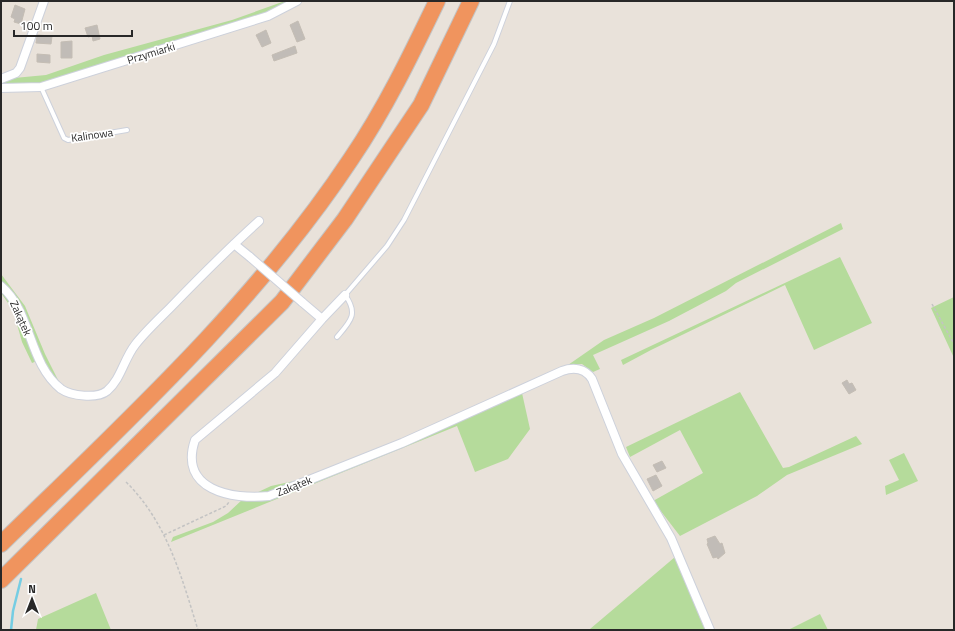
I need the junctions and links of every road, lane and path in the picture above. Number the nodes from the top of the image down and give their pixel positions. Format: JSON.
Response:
{"nodes":[{"id":1,"x":44,"y":1,"type":"edge"},
{"id":2,"x":297,"y":1,"type":"edge"},
{"id":3,"x":437,"y":1,"type":"edge"},
{"id":4,"x":471,"y":1,"type":"edge"},
{"id":5,"x":510,"y":1,"type":"edge"},
{"id":6,"x":1,"y":79,"type":"edge"},
{"id":7,"x":41,"y":87,"type":"junction"},
{"id":8,"x":1,"y":88,"type":"edge"},
{"id":9,"x":127,"y":130,"type":"dead end"},
{"id":10,"x":259,"y":221,"type":"dead end"},
{"id":11,"x":234,"y":244,"type":"junction"},
{"id":12,"x":1,"y":286,"type":"edge"},
{"id":13,"x":345,"y":295,"type":"junction"},
{"id":14,"x":932,"y":304,"type":"dead end"},
{"id":15,"x":322,"y":319,"type":"junction"},
{"id":16,"x":337,"y":337,"type":"dead end"},
{"id":17,"x":954,"y":344,"type":"edge"},
{"id":18,"x":126,"y":482,"type":"dead end"},
{"id":19,"x":234,"y":496,"type":"junction"},
{"id":20,"x":164,"y":535,"type":"junction"},
{"id":21,"x":1,"y":544,"type":"edge"},
{"id":22,"x":1,"y":580,"type":"edge"},
{"id":23,"x":198,"y":630,"type":"edge"},
{"id":24,"x":710,"y":630,"type":"edge"}],
"edges":[{"from":1,"to":6,"type":"street"},
{"from":2,"to":7,"type":"street","name":"Przymiarki"},
{"from":3,"to":21,"type":"highway"},
{"from":4,"to":22,"type":"highway"},
{"from":5,"to":13,"type":"lane","name":"Zakątek"},
{"from":7,"to":8,"type":"street","name":"Przymiarki"},
{"from":7,"to":9,"type":"lane","name":"Kalinowa"},
{"from":10,"to":11,"type":"street","name":"Zakątek"},
{"from":11,"to":12,"type":"street","name":"Zakątek"},
{"from":11,"to":15,"type":"street","bridge":true},
{"from":13,"to":15,"type":"street","name":"Zakątek"},
{"from":13,"to":16,"type":"lane"},
{"from":14,"to":17,"type":"path"},
{"from":15,"to":19,"type":"street","name":"Zakątek"},
{"from":18,"to":20,"type":"path"},
{"from":19,"to":20,"type":"path"},
{"from":19,"to":24,"type":"street","name":"Zakątek"},
{"from":20,"to":23,"type":"path"}]}
